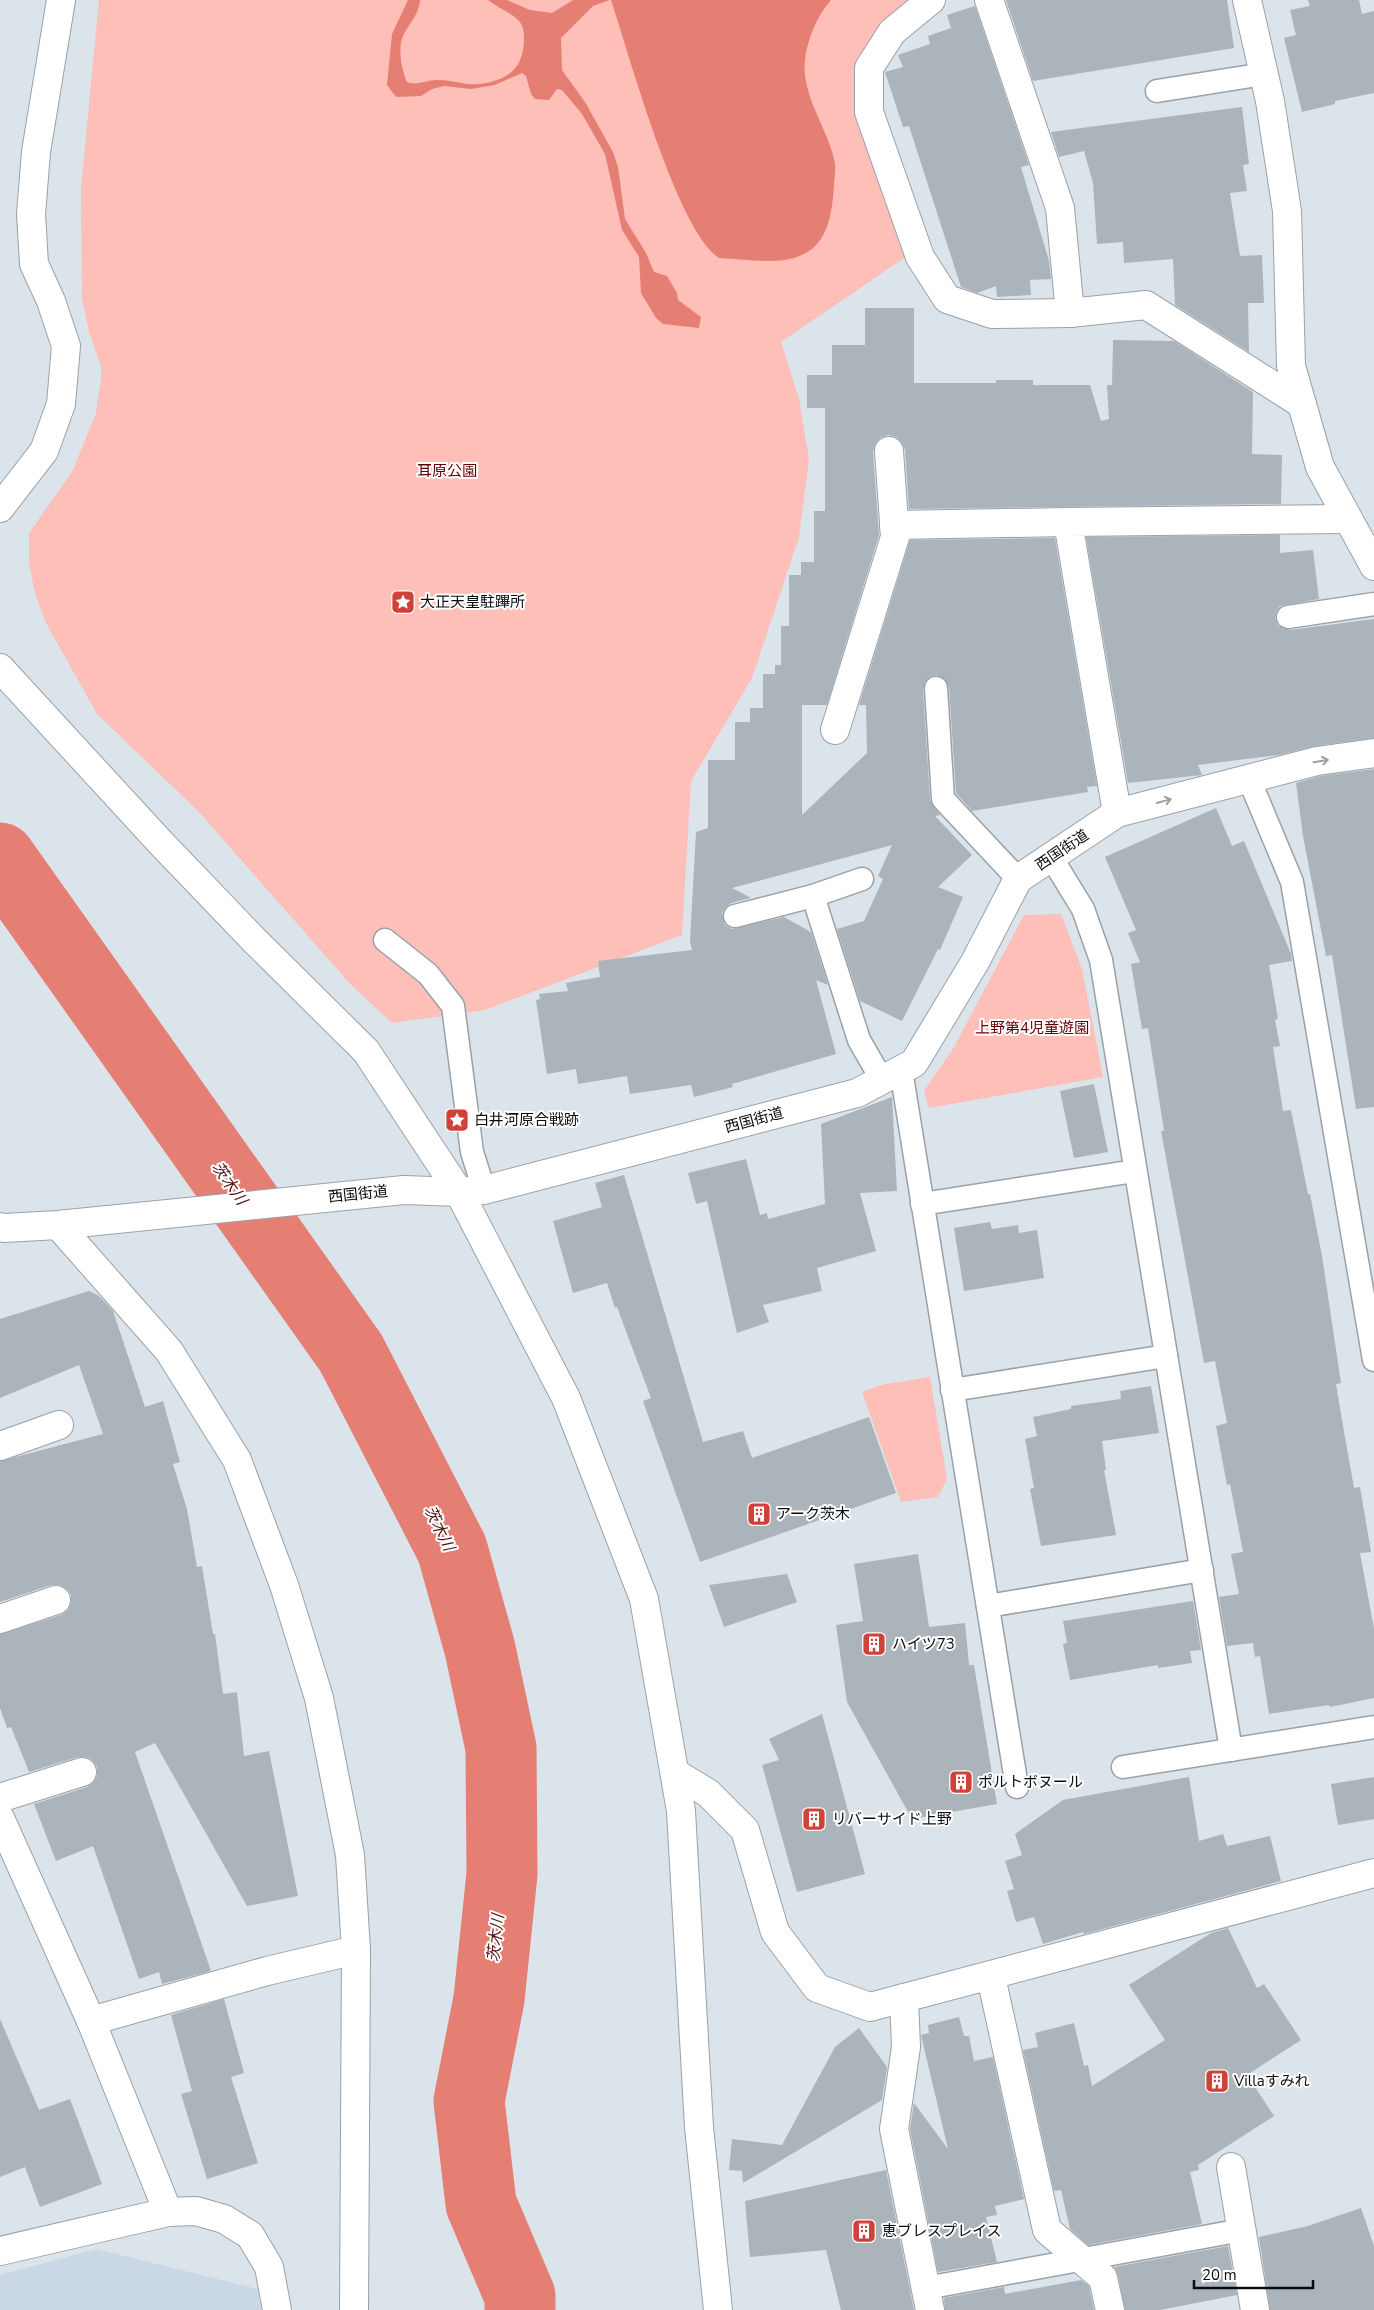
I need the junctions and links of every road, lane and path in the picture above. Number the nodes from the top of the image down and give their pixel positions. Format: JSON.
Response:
{"nodes":[{"id":1,"x":61,"y":0,"type":"edge"},
{"id":2,"x":931,"y":0,"type":"edge"},
{"id":3,"x":989,"y":0,"type":"edge"},
{"id":4,"x":1247,"y":0,"type":"edge"},
{"id":5,"x":1264,"y":74,"type":"junction"},
{"id":6,"x":1157,"y":92,"type":"dead end"},
{"id":7,"x":1070,"y":313,"type":"junction"},
{"id":8,"x":1302,"y":404,"type":"junction"},
{"id":9,"x":889,"y":451,"type":"dead end"},
{"id":10,"x":0,"y":508,"type":"edge"},
{"id":11,"x":1347,"y":519,"type":"junction"},
{"id":12,"x":1068,"y":522,"type":"junction"},
{"id":13,"x":894,"y":525,"type":"junction"},
{"id":14,"x":1374,"y":566,"type":"edge"},
{"id":15,"x":1374,"y":604,"type":"edge"},
{"id":16,"x":1288,"y":617,"type":"dead end"},
{"id":17,"x":0,"y":668,"type":"edge"},
{"id":18,"x":936,"y":688,"type":"dead end"},
{"id":19,"x":835,"y":730,"type":"dead end"},
{"id":20,"x":1374,"y":753,"type":"edge"},
{"id":21,"x":1249,"y":779,"type":"junction"},
{"id":22,"x":1117,"y":813,"type":"junction"},
{"id":23,"x":1051,"y":857,"type":"junction"},
{"id":24,"x":862,"y":879,"type":"dead end"},
{"id":25,"x":1018,"y":879,"type":"junction"},
{"id":26,"x":813,"y":896,"type":"junction"},
{"id":27,"x":735,"y":916,"type":"dead end"},
{"id":28,"x":385,"y":940,"type":"dead end"},
{"id":29,"x":891,"y":1075,"type":"junction"},
{"id":30,"x":1135,"y":1171,"type":"junction"},
{"id":31,"x":472,"y":1191,"type":"junction"},
{"id":32,"x":922,"y":1204,"type":"junction"},
{"id":33,"x":58,"y":1225,"type":"junction"},
{"id":34,"x":0,"y":1227,"type":"edge"},
{"id":35,"x":1166,"y":1356,"type":"junction"},
{"id":36,"x":1374,"y":1360,"type":"edge"},
{"id":37,"x":952,"y":1390,"type":"junction"},
{"id":38,"x":59,"y":1424,"type":"dead end"},
{"id":39,"x":0,"y":1446,"type":"edge"},
{"id":40,"x":1202,"y":1570,"type":"junction"},
{"id":41,"x":56,"y":1600,"type":"dead end"},
{"id":42,"x":988,"y":1606,"type":"junction"},
{"id":43,"x":0,"y":1619,"type":"edge"},
{"id":44,"x":1374,"y":1727,"type":"edge"},
{"id":45,"x":1231,"y":1750,"type":"junction"},
{"id":46,"x":1123,"y":1767,"type":"dead end"},
{"id":47,"x":82,"y":1772,"type":"dead end"},
{"id":48,"x":675,"y":1773,"type":"junction"},
{"id":49,"x":1017,"y":1787,"type":"dead end"},
{"id":50,"x":0,"y":1798,"type":"edge"},
{"id":51,"x":0,"y":1818,"type":"edge"},
{"id":52,"x":1374,"y":1873,"type":"edge"},
{"id":53,"x":356,"y":1950,"type":"junction"},
{"id":54,"x":991,"y":1977,"type":"junction"},
{"id":55,"x":904,"y":1998,"type":"junction"},
{"id":56,"x":91,"y":2021,"type":"junction"},
{"id":57,"x":1231,"y":2167,"type":"dead end"},
{"id":58,"x":168,"y":2212,"type":"junction"},
{"id":59,"x":1242,"y":2230,"type":"junction"},
{"id":60,"x":0,"y":2250,"type":"edge"},
{"id":61,"x":1083,"y":2261,"type":"junction"},
{"id":62,"x":928,"y":2299,"type":"edge"},
{"id":63,"x":277,"y":2310,"type":"edge"},
{"id":64,"x":354,"y":2310,"type":"edge"},
{"id":65,"x":718,"y":2310,"type":"edge"},
{"id":66,"x":1110,"y":2310,"type":"edge"},
{"id":67,"x":1256,"y":2310,"type":"edge"}],
"edges":[{"from":1,"to":10,"type":"street"},
{"from":2,"to":7,"type":"street"},
{"from":3,"to":7,"type":"street"},
{"from":4,"to":5,"type":"street"},
{"from":5,"to":6,"type":"lane"},
{"from":5,"to":8,"type":"street"},
{"from":7,"to":8,"type":"street"},
{"from":8,"to":11,"type":"street"},
{"from":9,"to":13,"type":"street"},
{"from":11,"to":12,"type":"street"},
{"from":11,"to":14,"type":"street"},
{"from":12,"to":13,"type":"street"},
{"from":12,"to":22,"type":"street"},
{"from":13,"to":19,"type":"street"},
{"from":15,"to":16,"type":"lane"},
{"from":17,"to":31,"type":"street"},
{"from":18,"to":25,"type":"lane"},
{"from":21,"to":20,"type":"street","name":"西国街道","one_way":true},
{"from":22,"to":21,"type":"street","name":"西国街道","one_way":true},
{"from":21,"to":36,"type":"lane"},
{"from":22,"to":23,"type":"street","name":"西国街道"},
{"from":23,"to":25,"type":"street","name":"西国街道"},
{"from":23,"to":30,"type":"lane"},
{"from":24,"to":26,"type":"lane"},
{"from":25,"to":29,"type":"street","name":"西国街道"},
{"from":26,"to":27,"type":"lane"},
{"from":26,"to":29,"type":"lane"},
{"from":28,"to":31,"type":"lane"},
{"from":29,"to":31,"type":"street","name":"西国街道"},
{"from":29,"to":32,"type":"lane"},
{"from":30,"to":32,"type":"lane"},
{"from":30,"to":35,"type":"lane"},
{"from":31,"to":33,"type":"street","name":"西国街道"},
{"from":31,"to":48,"type":"street"},
{"from":32,"to":37,"type":"lane"},
{"from":33,"to":34,"type":"street","name":"西国街道"},
{"from":33,"to":53,"type":"street"},
{"from":35,"to":37,"type":"lane"},
{"from":35,"to":40,"type":"lane"},
{"from":37,"to":42,"type":"lane"},
{"from":38,"to":39,"type":"street"},
{"from":40,"to":42,"type":"lane"},
{"from":40,"to":45,"type":"lane"},
{"from":41,"to":43,"type":"street"},
{"from":42,"to":49,"type":"lane"},
{"from":44,"to":45,"type":"lane"},
{"from":45,"to":46,"type":"lane"},
{"from":47,"to":50,"type":"street"},
{"from":48,"to":55,"type":"street"},
{"from":48,"to":65,"type":"street"},
{"from":51,"to":56,"type":"street"},
{"from":52,"to":54,"type":"street"},
{"from":53,"to":56,"type":"street"},
{"from":53,"to":64,"type":"street"},
{"from":54,"to":55,"type":"street"},
{"from":54,"to":61,"type":"street"},
{"from":55,"to":62,"type":"street"},
{"from":56,"to":58,"type":"street"},
{"from":57,"to":59,"type":"street"},
{"from":58,"to":60,"type":"street"},
{"from":58,"to":63,"type":"street"},
{"from":59,"to":61,"type":"lane"},
{"from":59,"to":67,"type":"street"},
{"from":61,"to":62,"type":"lane"},
{"from":61,"to":66,"type":"street"}]}
